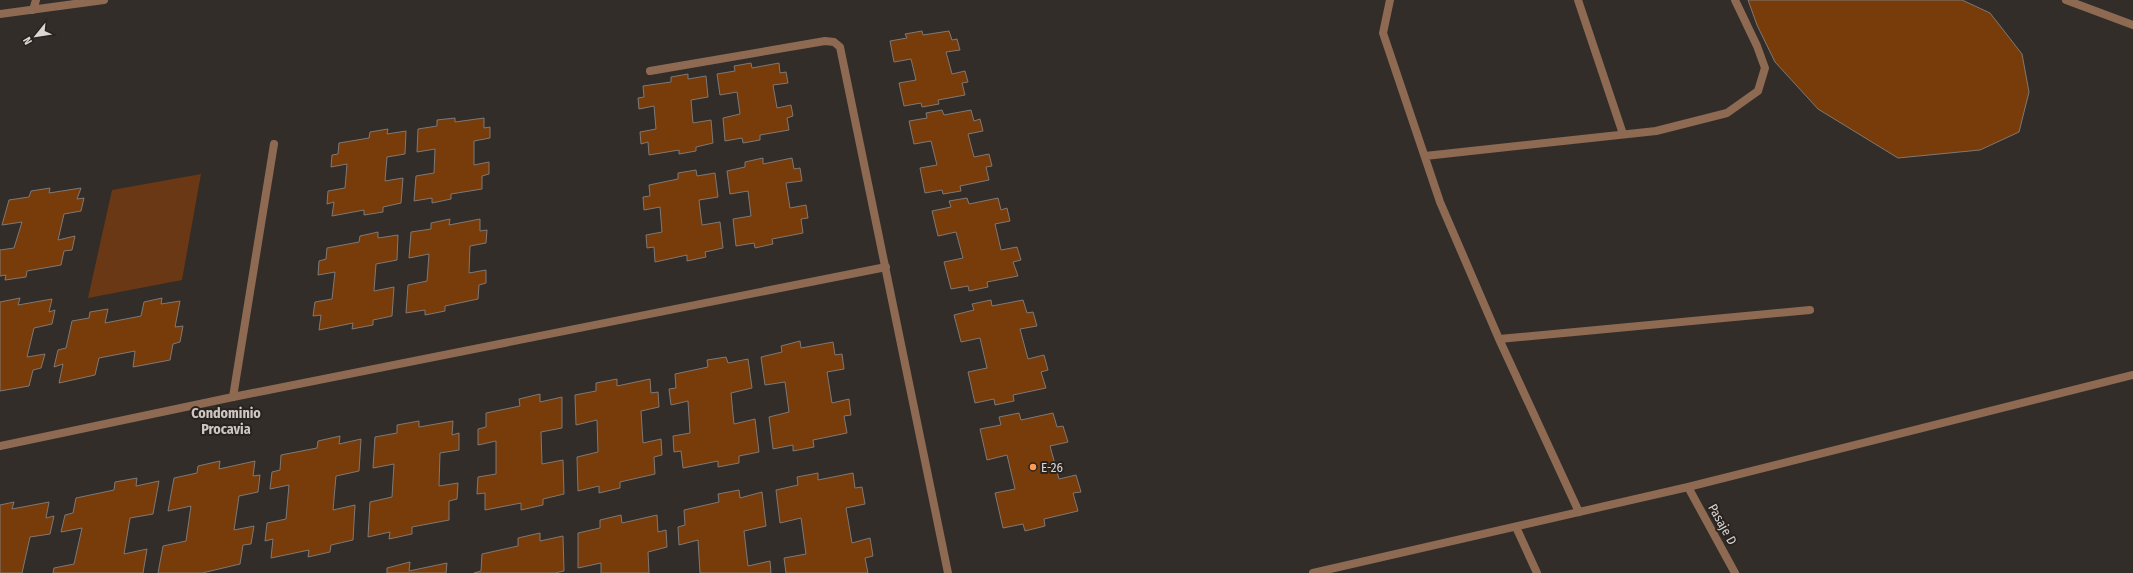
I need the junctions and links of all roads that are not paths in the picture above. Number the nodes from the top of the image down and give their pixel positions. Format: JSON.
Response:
{"nodes":[{"id":1,"x":36,"y":0,"type":"edge"},
{"id":2,"x":104,"y":0,"type":"edge"},
{"id":3,"x":1390,"y":0,"type":"edge"},
{"id":4,"x":1578,"y":0,"type":"edge"},
{"id":5,"x":1735,"y":0,"type":"edge"},
{"id":6,"x":2066,"y":0,"type":"edge"},
{"id":7,"x":33,"y":10,"type":"junction"},
{"id":8,"x":0,"y":14,"type":"edge"},
{"id":9,"x":2133,"y":25,"type":"edge"},
{"id":10,"x":650,"y":71,"type":"dead end"},
{"id":11,"x":1623,"y":134,"type":"junction"},
{"id":12,"x":274,"y":144,"type":"dead end"},
{"id":13,"x":1425,"y":156,"type":"junction"},
{"id":14,"x":886,"y":267,"type":"junction"},
{"id":15,"x":1810,"y":310,"type":"dead end"},
{"id":16,"x":1499,"y":339,"type":"junction"},
{"id":17,"x":2133,"y":375,"type":"edge"},
{"id":18,"x":234,"y":397,"type":"junction"},
{"id":19,"x":0,"y":446,"type":"edge"},
{"id":20,"x":1688,"y":487,"type":"junction"},
{"id":21,"x":1579,"y":512,"type":"junction"},
{"id":22,"x":1516,"y":527,"type":"junction"},
{"id":23,"x":948,"y":573,"type":"edge"},
{"id":24,"x":1312,"y":573,"type":"edge"},
{"id":25,"x":1537,"y":573,"type":"edge"},
{"id":26,"x":1735,"y":573,"type":"edge"}],
"edges":[{"from":1,"to":7,"type":"street"},
{"from":2,"to":7,"type":"street"},
{"from":3,"to":13,"type":"street"},
{"from":4,"to":11,"type":"street"},
{"from":5,"to":11,"type":"street"},
{"from":6,"to":9,"type":"street"},
{"from":7,"to":8,"type":"street"},
{"from":10,"to":14,"type":"street"},
{"from":11,"to":13,"type":"street"},
{"from":12,"to":18,"type":"street"},
{"from":13,"to":16,"type":"street"},
{"from":14,"to":18,"type":"street"},
{"from":14,"to":23,"type":"street"},
{"from":15,"to":16,"type":"street"},
{"from":16,"to":21,"type":"street"},
{"from":17,"to":20,"type":"street"},
{"from":18,"to":19,"type":"street"},
{"from":20,"to":21,"type":"street"},
{"from":20,"to":26,"type":"street","name":"Pasaje D"},
{"from":21,"to":22,"type":"street"},
{"from":22,"to":24,"type":"street"},
{"from":22,"to":25,"type":"street"}]}
